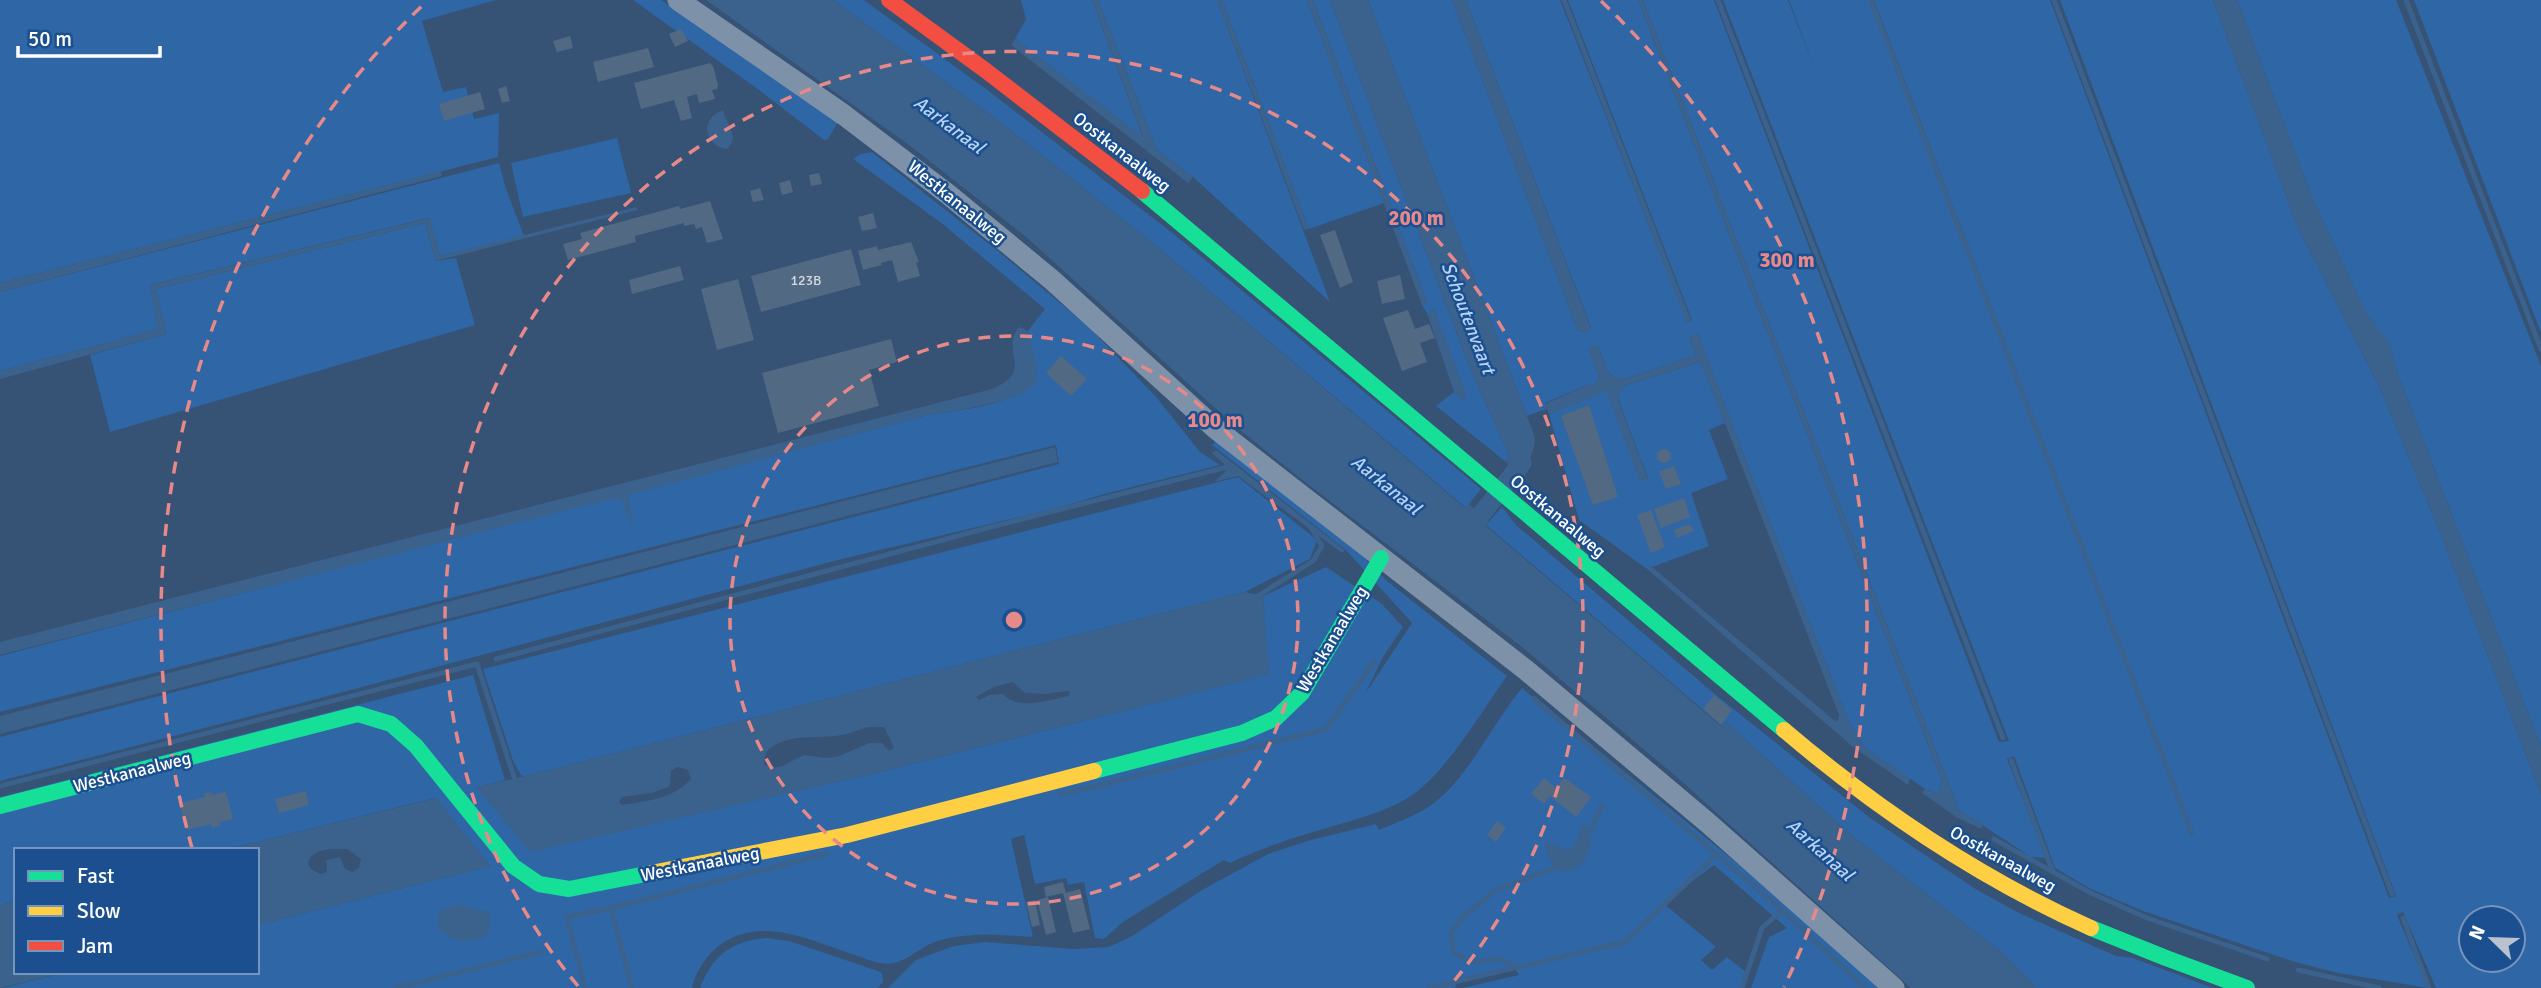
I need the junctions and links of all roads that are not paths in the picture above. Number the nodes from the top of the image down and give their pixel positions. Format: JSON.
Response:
{"nodes":[{"id":1,"x":678,"y":0,"type":"edge"},
{"id":2,"x":889,"y":0,"type":"edge"},
{"id":3,"x":1381,"y":558,"type":"junction"},
{"id":4,"x":0,"y":806,"type":"edge"},
{"id":5,"x":1894,"y":988,"type":"edge"},
{"id":6,"x":2247,"y":988,"type":"edge"}],
"edges":[{"from":1,"to":3,"type":"street","name":"Westkanaalweg"},
{"from":2,"to":6,"type":"main road","name":"Oostkanaalweg"},
{"from":3,"to":4,"type":"main road","name":"Westkanaalweg"},
{"from":3,"to":5,"type":"street","name":"Westkanaalweg"}]}
